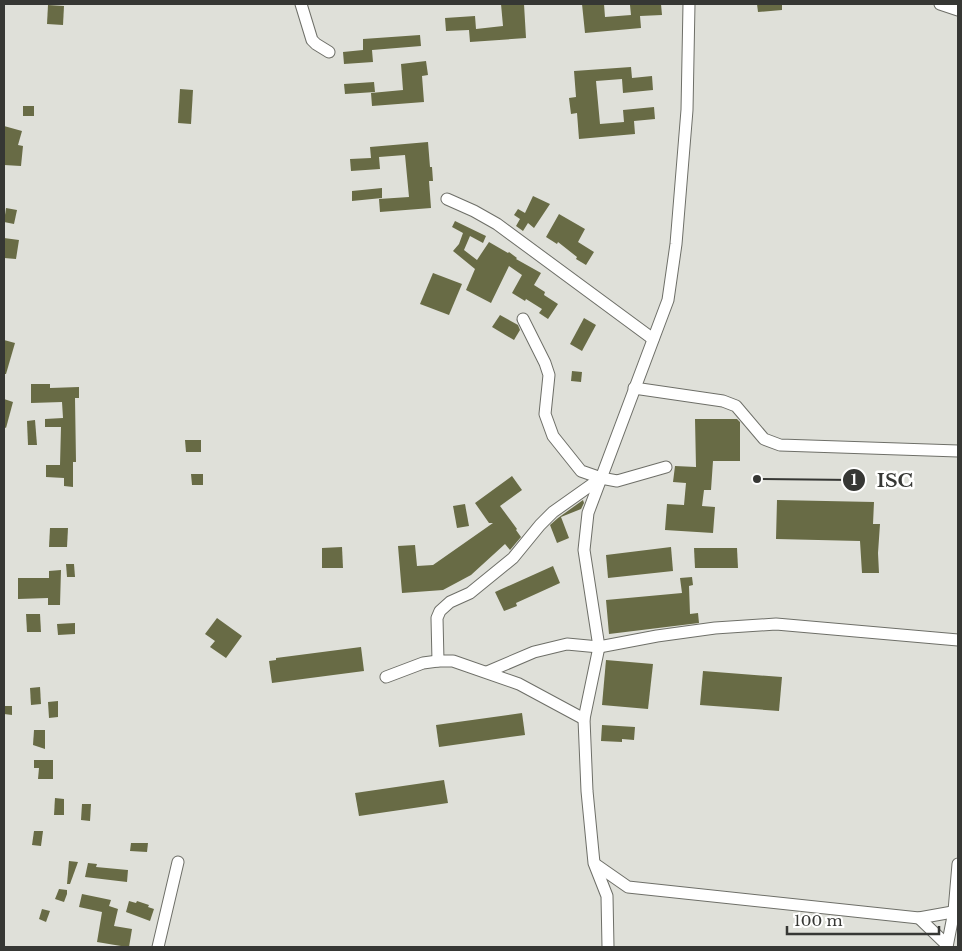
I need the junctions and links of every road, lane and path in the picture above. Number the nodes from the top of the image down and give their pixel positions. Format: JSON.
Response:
{"nodes":[{"id":1,"x":301,"y":4,"type":"edge"},
{"id":2,"x":689,"y":4,"type":"edge"},
{"id":3,"x":940,"y":4,"type":"edge"},
{"id":4,"x":958,"y":10,"type":"edge"},
{"id":5,"x":329,"y":52,"type":"dead end"},
{"id":6,"x":447,"y":199,"type":"dead end"},
{"id":7,"x":523,"y":319,"type":"dead end"},
{"id":8,"x":653,"y":339,"type":"junction"},
{"id":9,"x":634,"y":388,"type":"junction"},
{"id":10,"x":958,"y":452,"type":"edge"},
{"id":11,"x":666,"y":468,"type":"dead end"},
{"id":12,"x":601,"y":478,"type":"junction"},
{"id":13,"x":958,"y":640,"type":"edge"},
{"id":14,"x":599,"y":646,"type":"junction"},
{"id":15,"x":438,"y":660,"type":"junction"},
{"id":16,"x":487,"y":672,"type":"junction"},
{"id":17,"x":386,"y":677,"type":"dead end"},
{"id":18,"x":584,"y":719,"type":"junction"},
{"id":19,"x":178,"y":862,"type":"dead end"},
{"id":20,"x":594,"y":863,"type":"junction"},
{"id":21,"x":958,"y":864,"type":"edge"},
{"id":22,"x":628,"y":887,"type":"junction"},
{"id":23,"x":607,"y":896,"type":"junction"},
{"id":24,"x":956,"y":911,"type":"edge"},
{"id":25,"x":919,"y":918,"type":"junction"},
{"id":26,"x":947,"y":946,"type":"edge"},
{"id":27,"x":158,"y":947,"type":"edge"},
{"id":28,"x":608,"y":947,"type":"edge"}],
"edges":[{"from":1,"to":5,"type":"street"},
{"from":2,"to":8,"type":"street"},
{"from":3,"to":4,"type":"street"},
{"from":6,"to":8,"type":"street"},
{"from":7,"to":12,"type":"street"},
{"from":8,"to":9,"type":"street"},
{"from":9,"to":10,"type":"street"},
{"from":9,"to":12,"type":"street"},
{"from":11,"to":12,"type":"street"},
{"from":12,"to":14,"type":"street"},
{"from":12,"to":15,"type":"street"},
{"from":13,"to":14,"type":"street"},
{"from":14,"to":16,"type":"street"},
{"from":14,"to":18,"type":"street"},
{"from":15,"to":16,"type":"street"},
{"from":15,"to":17,"type":"street"},
{"from":16,"to":18,"type":"street"},
{"from":18,"to":20,"type":"street"},
{"from":19,"to":27,"type":"street"},
{"from":20,"to":22,"type":"street"},
{"from":20,"to":23,"type":"street"},
{"from":21,"to":24,"type":"street"},
{"from":22,"to":23,"type":"street"},
{"from":22,"to":25,"type":"street"},
{"from":23,"to":28,"type":"street"},
{"from":24,"to":25,"type":"street"},
{"from":24,"to":26,"type":"street"},
{"from":25,"to":26,"type":"street"}]}
